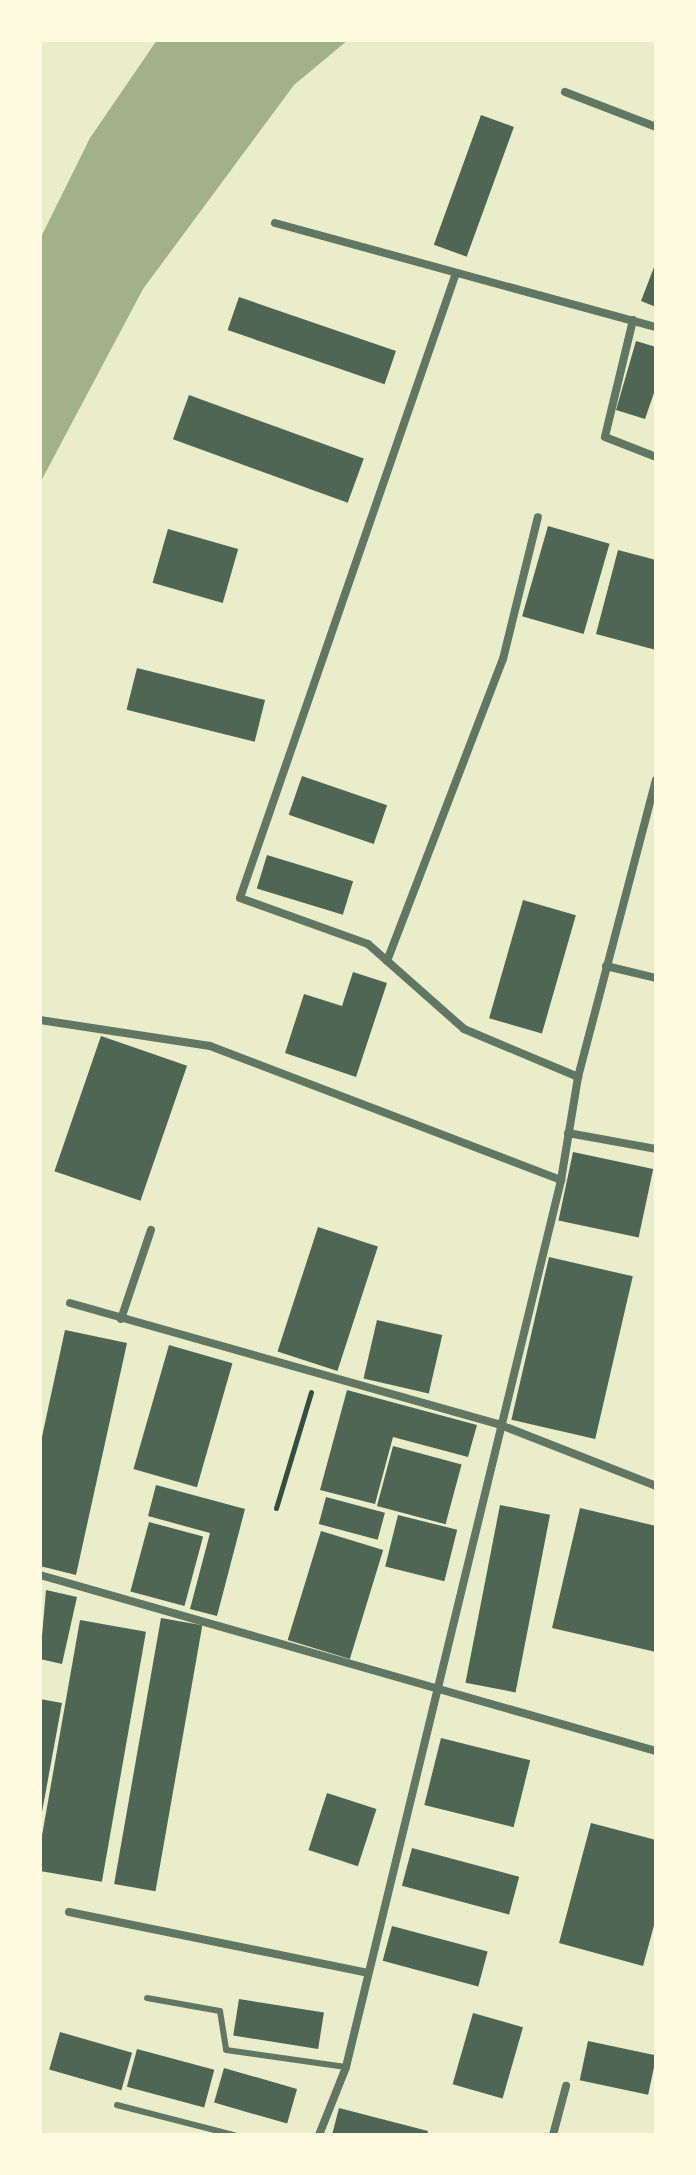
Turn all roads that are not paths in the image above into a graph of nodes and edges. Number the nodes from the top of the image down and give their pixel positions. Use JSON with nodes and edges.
{"nodes":[{"id":1,"x":565,"y":92,"type":"dead end"},
{"id":2,"x":656,"y":127,"type":"edge"},
{"id":3,"x":275,"y":223,"type":"dead end"},
{"id":4,"x":456,"y":273,"type":"junction"},
{"id":5,"x":633,"y":320,"type":"junction"},
{"id":6,"x":656,"y":327,"type":"edge"},
{"id":7,"x":656,"y":457,"type":"edge"},
{"id":8,"x":538,"y":517,"type":"dead end"},
{"id":9,"x":656,"y":780,"type":"edge"},
{"id":10,"x":387,"y":961,"type":"junction"},
{"id":11,"x":606,"y":966,"type":"junction"},
{"id":12,"x":656,"y":978,"type":"edge"},
{"id":13,"x":40,"y":1020,"type":"edge"},
{"id":14,"x":578,"y":1077,"type":"junction"},
{"id":15,"x":568,"y":1133,"type":"junction"},
{"id":16,"x":656,"y":1149,"type":"edge"},
{"id":17,"x":561,"y":1180,"type":"junction"},
{"id":18,"x":151,"y":1230,"type":"dead end"},
{"id":19,"x":70,"y":1303,"type":"dead end"},
{"id":20,"x":121,"y":1319,"type":"junction"},
{"id":21,"x":498,"y":1424,"type":"junction"},
{"id":22,"x":656,"y":1486,"type":"edge"},
{"id":23,"x":40,"y":1575,"type":"edge"},
{"id":24,"x":436,"y":1688,"type":"junction"},
{"id":25,"x":656,"y":1751,"type":"edge"},
{"id":26,"x":69,"y":1912,"type":"dead end"},
{"id":27,"x":368,"y":1973,"type":"junction"},
{"id":28,"x":147,"y":1998,"type":"dead end"},
{"id":29,"x":346,"y":2067,"type":"junction"},
{"id":30,"x":566,"y":2086,"type":"dead end"},
{"id":31,"x":117,"y":2105,"type":"dead end"},
{"id":32,"x":234,"y":2135,"type":"edge"},
{"id":33,"x":319,"y":2135,"type":"edge"},
{"id":34,"x":553,"y":2135,"type":"edge"}],
"edges":[{"from":1,"to":2,"type":"street"},
{"from":3,"to":4,"type":"street"},
{"from":4,"to":5,"type":"street"},
{"from":4,"to":10,"type":"street"},
{"from":5,"to":6,"type":"street"},
{"from":5,"to":7,"type":"street"},
{"from":8,"to":10,"type":"street"},
{"from":9,"to":11,"type":"street"},
{"from":10,"to":14,"type":"street"},
{"from":11,"to":12,"type":"street"},
{"from":11,"to":14,"type":"street"},
{"from":13,"to":17,"type":"street"},
{"from":14,"to":15,"type":"street"},
{"from":15,"to":16,"type":"street"},
{"from":15,"to":17,"type":"street"},
{"from":17,"to":21,"type":"street"},
{"from":18,"to":20,"type":"street"},
{"from":19,"to":20,"type":"street"},
{"from":20,"to":21,"type":"street"},
{"from":21,"to":22,"type":"street"},
{"from":21,"to":24,"type":"street"},
{"from":23,"to":24,"type":"street"},
{"from":24,"to":25,"type":"street"},
{"from":24,"to":27,"type":"street"},
{"from":26,"to":27,"type":"street"},
{"from":27,"to":29,"type":"street"},
{"from":28,"to":29,"type":"lane"},
{"from":29,"to":33,"type":"street"},
{"from":30,"to":34,"type":"street"},
{"from":31,"to":32,"type":"lane"}]}
